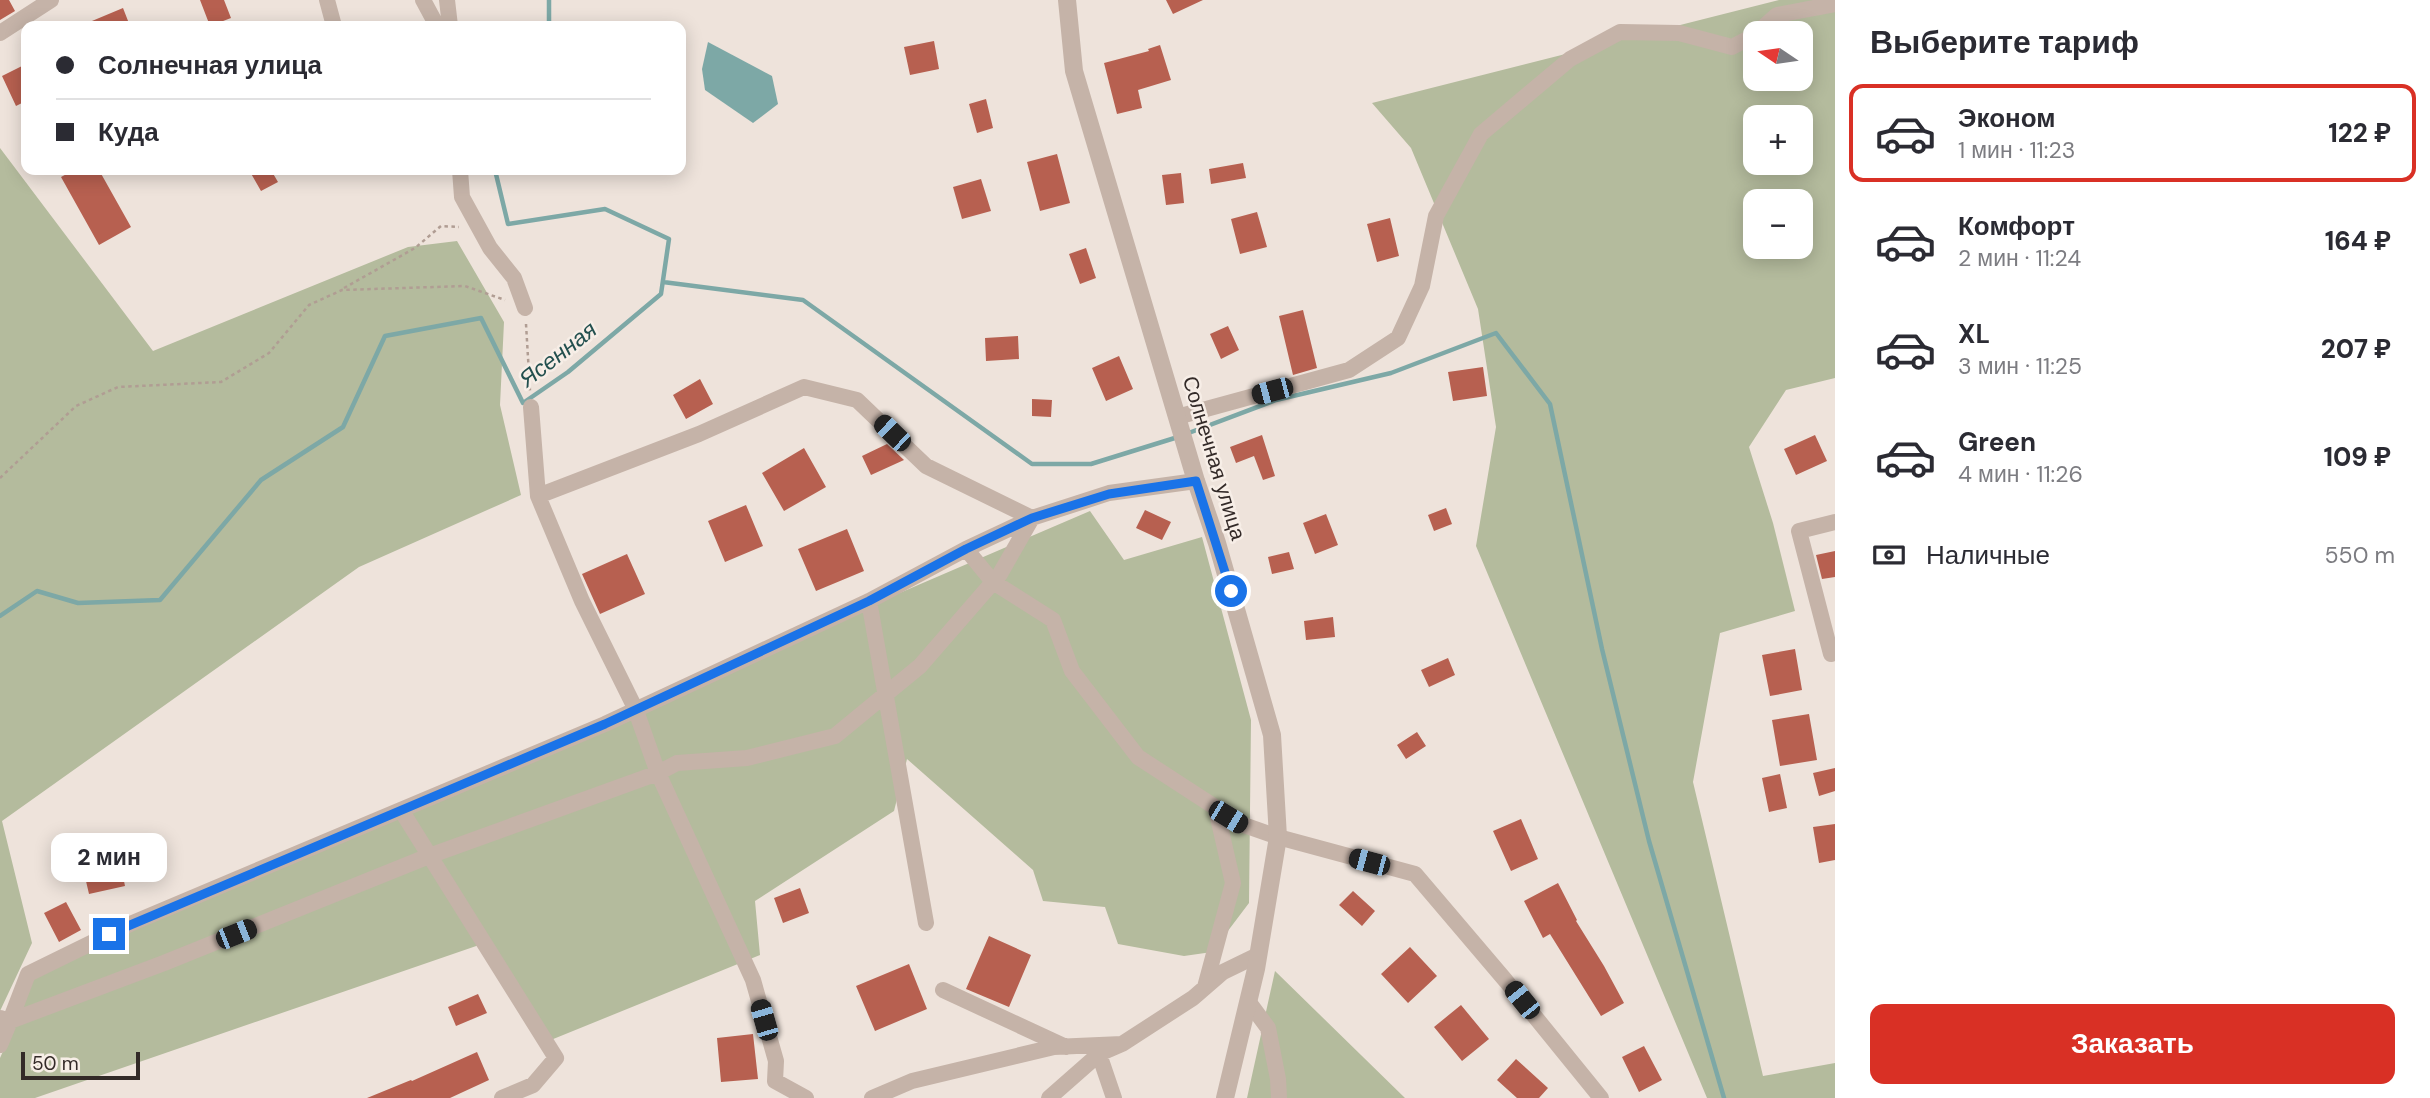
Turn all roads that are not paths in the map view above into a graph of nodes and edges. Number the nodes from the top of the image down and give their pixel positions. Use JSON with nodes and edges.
{"nodes":[{"id":1,"x":51,"y":0,"type":"edge"},
{"id":2,"x":327,"y":0,"type":"edge"},
{"id":3,"x":423,"y":0,"type":"edge"},
{"id":4,"x":447,"y":0,"type":"edge"},
{"id":5,"x":1067,"y":0,"type":"edge"},
{"id":6,"x":1835,"y":4,"type":"edge"},
{"id":7,"x":333,"y":21,"type":"edge"},
{"id":8,"x":434,"y":21,"type":"edge"},
{"id":9,"x":449,"y":21,"type":"edge"},
{"id":10,"x":1770,"y":21,"type":"edge"},
{"id":11,"x":0,"y":33,"type":"edge"},
{"id":12,"x":1743,"y":41,"type":"edge"},
{"id":13,"x":460,"y":175,"type":"edge"},
{"id":14,"x":526,"y":308,"type":"road end"},
{"id":15,"x":531,"y":407,"type":"dead end"},
{"id":16,"x":1177,"y":417,"type":"junction"},
{"id":17,"x":1196,"y":481,"type":"junction"},
{"id":18,"x":538,"y":496,"type":"junction"},
{"id":19,"x":1032,"y":518,"type":"junction"},
{"id":20,"x":1835,"y":522,"type":"edge"},
{"id":21,"x":966,"y":549,"type":"junction"},
{"id":22,"x":993,"y":582,"type":"junction"},
{"id":23,"x":869,"y":601,"type":"junction"},
{"id":24,"x":1834,"y":659,"type":"edge"},
{"id":25,"x":886,"y":694,"type":"junction"},
{"id":26,"x":635,"y":708,"type":"junction"},
{"id":27,"x":658,"y":773,"type":"junction"},
{"id":28,"x":1216,"y":809,"type":"junction"},
{"id":29,"x":401,"y":810,"type":"junction"},
{"id":30,"x":1278,"y":837,"type":"junction"},
{"id":31,"x":429,"y":856,"type":"junction"},
{"id":32,"x":926,"y":923,"type":"dead end"},
{"id":33,"x":1258,"y":955,"type":"junction"},
{"id":34,"x":1205,"y":987,"type":"junction"},
{"id":35,"x":943,"y":990,"type":"dead end"},
{"id":36,"x":1248,"y":1001,"type":"junction"},
{"id":37,"x":5,"y":1019,"type":"edge"},
{"id":38,"x":1122,"y":1044,"type":"junction"},
{"id":39,"x":0,"y":1045,"type":"edge"},
{"id":40,"x":1066,"y":1046,"type":"junction"},
{"id":41,"x":1099,"y":1054,"type":"junction"},
{"id":42,"x":502,"y":1098,"type":"edge"},
{"id":43,"x":806,"y":1098,"type":"edge"},
{"id":44,"x":872,"y":1098,"type":"edge"},
{"id":45,"x":1049,"y":1098,"type":"edge"},
{"id":46,"x":1114,"y":1098,"type":"edge"},
{"id":47,"x":1225,"y":1098,"type":"edge"},
{"id":48,"x":1279,"y":1098,"type":"edge"},
{"id":49,"x":1601,"y":1098,"type":"edge"}],
"edges":[{"from":1,"to":11,"type":"street"},
{"from":2,"to":7,"type":"street"},
{"from":3,"to":8,"type":"street"},
{"from":4,"to":9,"type":"street"},
{"from":5,"to":16,"type":"street","name":"Солнечная улица"},
{"from":6,"to":10,"type":"street"},
{"from":12,"to":16,"type":"street"},
{"from":13,"to":14,"type":"street"},
{"from":15,"to":18,"type":"street"},
{"from":16,"to":17,"type":"street","name":"Солнечная улица"},
{"from":17,"to":19,"type":"street"},
{"from":17,"to":30,"type":"street","name":"Солнечная улица"},
{"from":18,"to":19,"type":"street"},
{"from":18,"to":26,"type":"street"},
{"from":19,"to":21,"type":"street"},
{"from":19,"to":22,"type":"street"},
{"from":20,"to":24,"type":"street"},
{"from":21,"to":22,"type":"street"},
{"from":21,"to":23,"type":"street"},
{"from":22,"to":25,"type":"street"},
{"from":22,"to":28,"type":"street"},
{"from":23,"to":25,"type":"street"},
{"from":23,"to":26,"type":"street"},
{"from":25,"to":27,"type":"street"},
{"from":25,"to":32,"type":"street"},
{"from":26,"to":27,"type":"street"},
{"from":26,"to":29,"type":"street"},
{"from":27,"to":31,"type":"street"},
{"from":27,"to":43,"type":"street"},
{"from":28,"to":30,"type":"street"},
{"from":28,"to":34,"type":"street"},
{"from":29,"to":31,"type":"street"},
{"from":29,"to":37,"type":"street"},
{"from":30,"to":33,"type":"street","name":"Солнечная улица"},
{"from":30,"to":49,"type":"street"},
{"from":31,"to":37,"type":"street"},
{"from":31,"to":42,"type":"street"},
{"from":33,"to":34,"type":"street"},
{"from":33,"to":36,"type":"street","name":"Солнечная улица"},
{"from":34,"to":38,"type":"street"},
{"from":35,"to":40,"type":"street"},
{"from":36,"to":47,"type":"street","name":"Солнечная улица"},
{"from":36,"to":48,"type":"street"},
{"from":37,"to":39,"type":"street"},
{"from":38,"to":40,"type":"street"},
{"from":38,"to":41,"type":"street"},
{"from":40,"to":44,"type":"street"},
{"from":41,"to":45,"type":"street"},
{"from":41,"to":46,"type":"street"}]}
